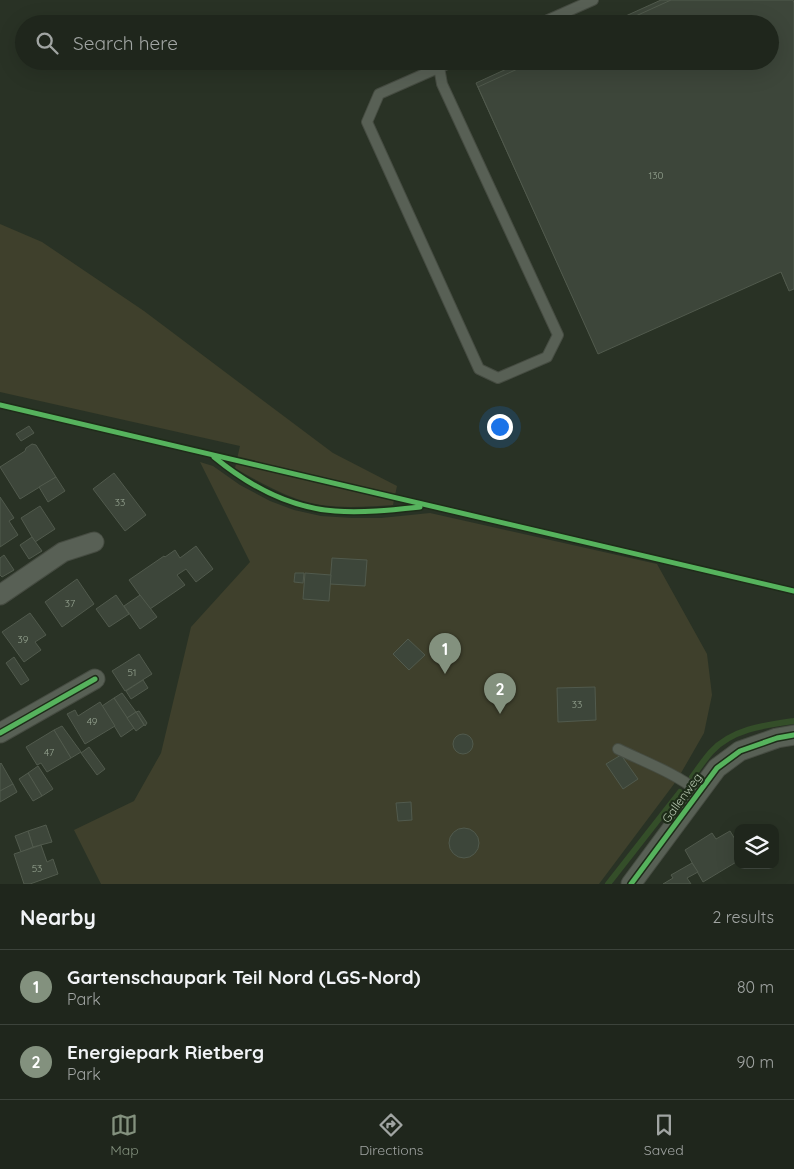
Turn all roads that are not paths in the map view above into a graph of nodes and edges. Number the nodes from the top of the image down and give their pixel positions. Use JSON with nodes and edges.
{"nodes":[{"id":1,"x":593,"y":0,"type":"edge"},
{"id":2,"x":559,"y":15,"type":"edge"},
{"id":3,"x":434,"y":70,"type":"edge"},
{"id":4,"x":439,"y":70,"type":"edge"},
{"id":5,"x":94,"y":542,"type":"dead end"},
{"id":6,"x":0,"y":596,"type":"edge"},
{"id":7,"x":95,"y":679,"type":"dead end"},
{"id":8,"x":0,"y":733,"type":"edge"},
{"id":9,"x":794,"y":735,"type":"edge"},
{"id":10,"x":618,"y":748,"type":"dead end"},
{"id":11,"x":699,"y":792,"type":"junction"},
{"id":12,"x":631,"y":884,"type":"edge"}],
"edges":[{"from":1,"to":2,"type":"lane"},
{"from":3,"to":4,"type":"lane"},
{"from":5,"to":6,"type":"street"},
{"from":7,"to":8,"type":"street"},
{"from":9,"to":11,"type":"street","name":"Gallenweg"},
{"from":10,"to":11,"type":"lane"},
{"from":11,"to":12,"type":"street","name":"Gallenweg"}]}
